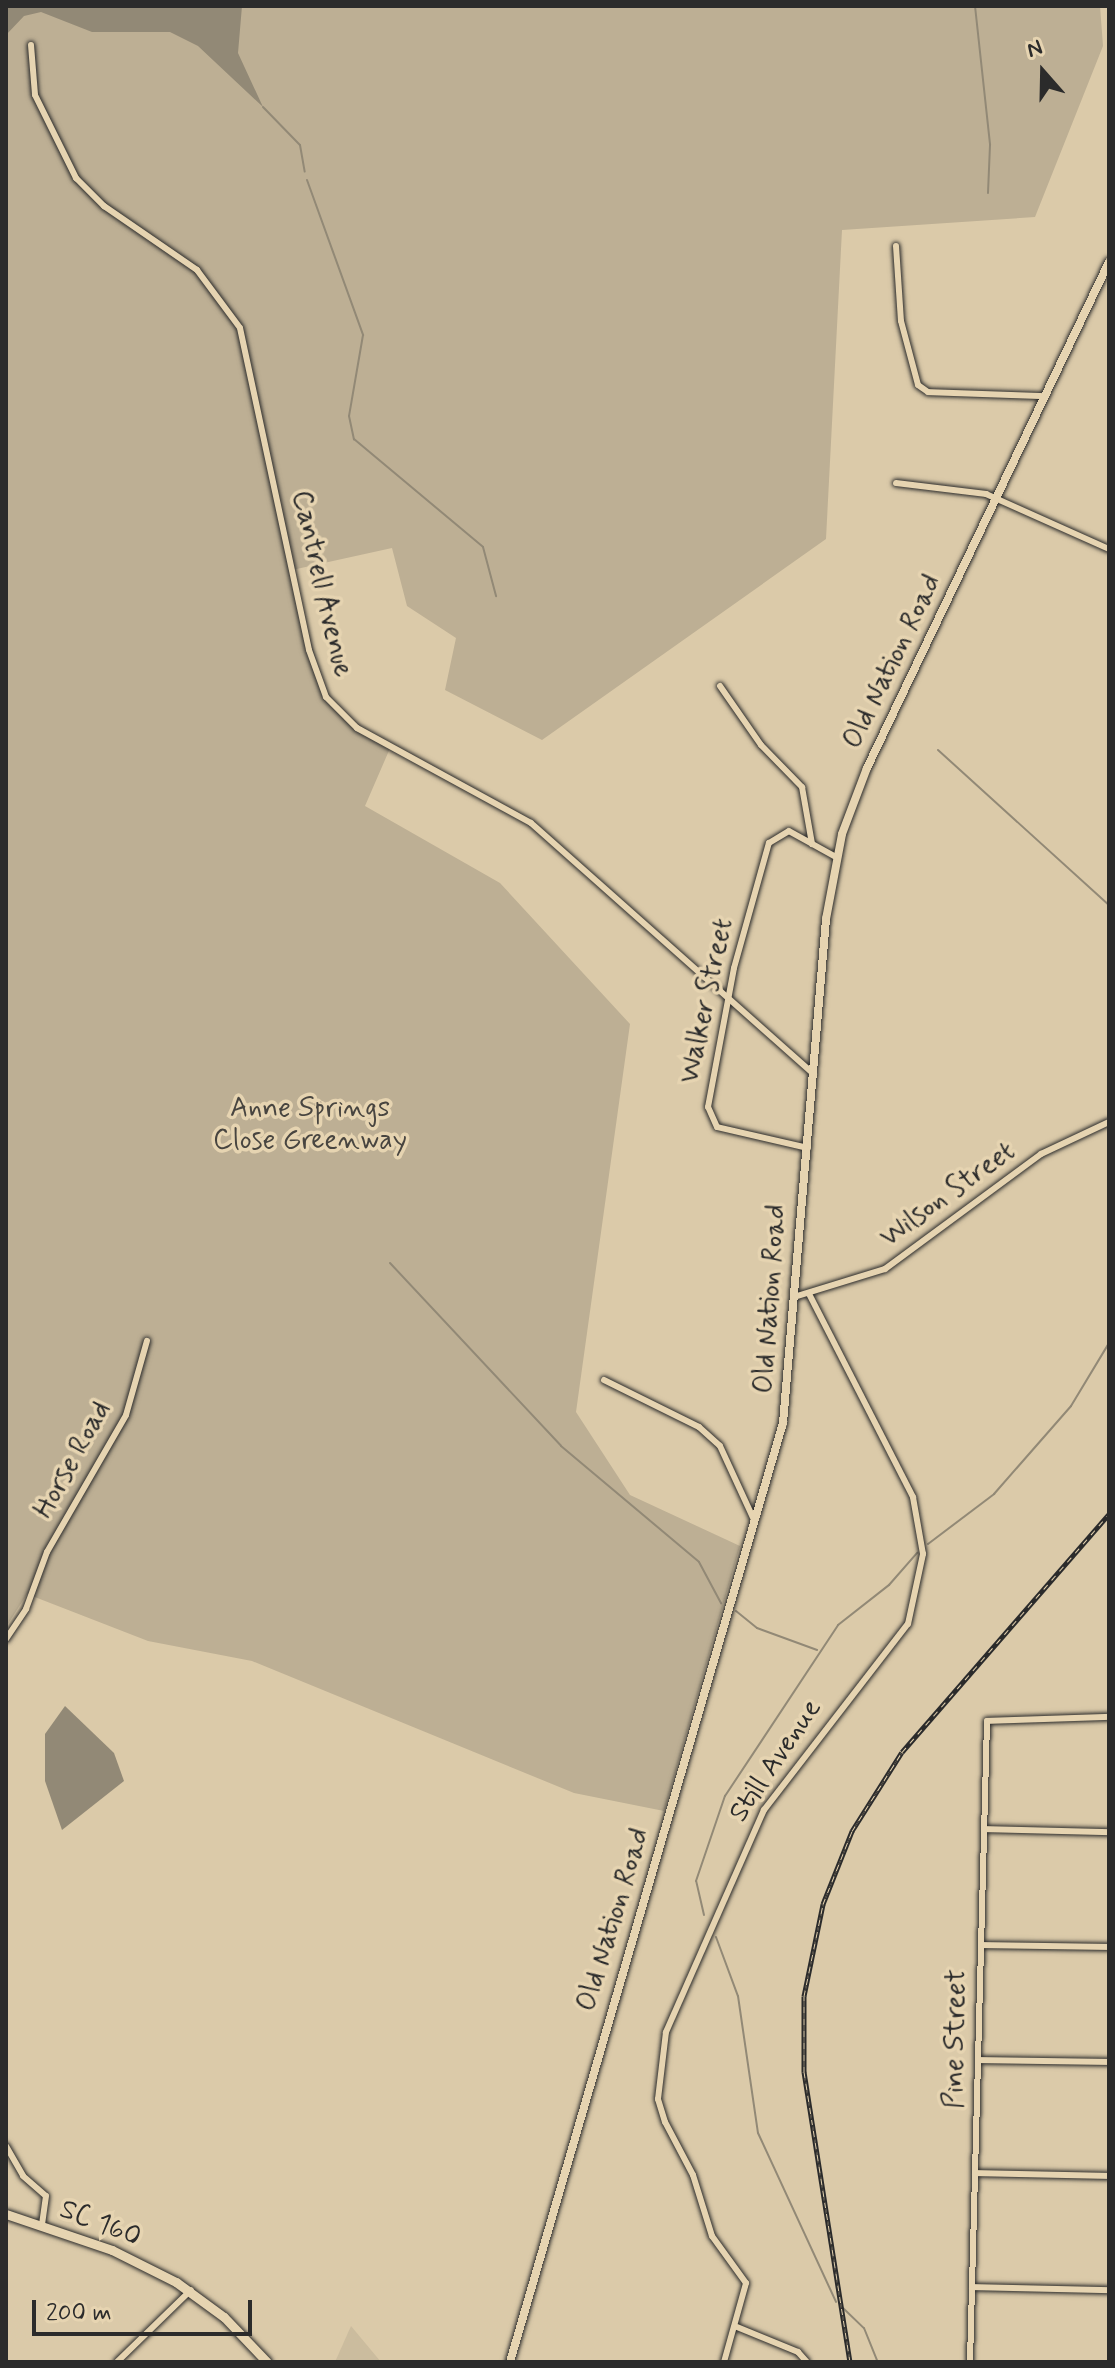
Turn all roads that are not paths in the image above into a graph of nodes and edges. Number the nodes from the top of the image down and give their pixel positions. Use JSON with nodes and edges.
{"nodes":[{"id":1,"x":31,"y":45,"type":"dead end"},
{"id":2,"x":896,"y":246,"type":"dead end"},
{"id":3,"x":1109,"y":262,"type":"edge"},
{"id":4,"x":1044,"y":396,"type":"junction"},
{"id":5,"x":896,"y":483,"type":"dead end"},
{"id":6,"x":996,"y":499,"type":"junction"},
{"id":7,"x":1109,"y":549,"type":"edge"},
{"id":8,"x":720,"y":686,"type":"dead end"},
{"id":9,"x":812,"y":844,"type":"junction"},
{"id":10,"x":836,"y":857,"type":"junction"},
{"id":11,"x":728,"y":1001,"type":"junction"},
{"id":12,"x":814,"y":1074,"type":"junction"},
{"id":13,"x":1109,"y":1122,"type":"edge"},
{"id":14,"x":808,"y":1148,"type":"junction"},
{"id":15,"x":809,"y":1294,"type":"junction"},
{"id":16,"x":794,"y":1297,"type":"junction"},
{"id":17,"x":147,"y":1341,"type":"dead end"},
{"id":18,"x":604,"y":1380,"type":"dead end"},
{"id":19,"x":755,"y":1523,"type":"junction"},
{"id":20,"x":6,"y":1639,"type":"edge"},
{"id":21,"x":1109,"y":1717,"type":"edge"},
{"id":22,"x":984,"y":1829,"type":"junction"},
{"id":23,"x":1109,"y":1832,"type":"edge"},
{"id":24,"x":981,"y":1945,"type":"junction"},
{"id":25,"x":1109,"y":1947,"type":"edge"},
{"id":26,"x":978,"y":2060,"type":"junction"},
{"id":27,"x":1109,"y":2062,"type":"edge"},
{"id":28,"x":6,"y":2146,"type":"edge"},
{"id":29,"x":975,"y":2173,"type":"junction"},
{"id":30,"x":1109,"y":2176,"type":"edge"},
{"id":31,"x":6,"y":2214,"type":"edge"},
{"id":32,"x":42,"y":2225,"type":"junction"},
{"id":33,"x":972,"y":2287,"type":"junction"},
{"id":34,"x":191,"y":2290,"type":"junction"},
{"id":35,"x":1109,"y":2290,"type":"edge"},
{"id":36,"x":737,"y":2327,"type":"junction"},
{"id":37,"x":117,"y":2362,"type":"edge"},
{"id":38,"x":267,"y":2362,"type":"edge"},
{"id":39,"x":510,"y":2362,"type":"edge"},
{"id":40,"x":724,"y":2362,"type":"edge"},
{"id":41,"x":807,"y":2362,"type":"edge"},
{"id":42,"x":970,"y":2362,"type":"edge"}],
"edges":[{"from":1,"to":11,"type":"street","name":"Cantrell Avenue"},
{"from":2,"to":4,"type":"street"},
{"from":3,"to":4,"type":"main road","name":"Old Nation Road"},
{"from":4,"to":6,"type":"main road","name":"Old Nation Road"},
{"from":5,"to":6,"type":"street"},
{"from":6,"to":7,"type":"street"},
{"from":6,"to":10,"type":"main road","name":"Old Nation Road"},
{"from":8,"to":9,"type":"street"},
{"from":9,"to":10,"type":"street","name":"Walker Street"},
{"from":9,"to":11,"type":"street","name":"Walker Street"},
{"from":10,"to":12,"type":"main road","name":"Old Nation Road"},
{"from":11,"to":12,"type":"street","name":"Cantrell Avenue"},
{"from":11,"to":14,"type":"street","name":"Walker Street"},
{"from":12,"to":14,"type":"main road","name":"Old Nation Road"},
{"from":13,"to":15,"type":"street","name":"Wilson Street"},
{"from":14,"to":16,"type":"main road","name":"Old Nation Road"},
{"from":15,"to":16,"type":"street"},
{"from":15,"to":36,"type":"street","name":"Still Avenue"},
{"from":16,"to":19,"type":"main road","name":"Old Nation Road"},
{"from":17,"to":20,"type":"street","name":"Horse Road"},
{"from":18,"to":19,"type":"street"},
{"from":19,"to":39,"type":"main road","name":"Old Nation Road"},
{"from":21,"to":22,"type":"street","name":"Pine Street"},
{"from":22,"to":23,"type":"street"},
{"from":22,"to":24,"type":"street","name":"Pine Street"},
{"from":24,"to":25,"type":"street"},
{"from":24,"to":26,"type":"street","name":"Pine Street"},
{"from":26,"to":27,"type":"street"},
{"from":26,"to":29,"type":"street","name":"Pine Street"},
{"from":28,"to":32,"type":"street"},
{"from":29,"to":30,"type":"street"},
{"from":29,"to":33,"type":"street","name":"Pine Street"},
{"from":31,"to":32,"type":"main road","name":"SC 160","number":"SC 160"},
{"from":32,"to":34,"type":"main road","name":"SC 160","number":"SC 160"},
{"from":33,"to":35,"type":"street"},
{"from":33,"to":42,"type":"street","name":"Pine Street"},
{"from":34,"to":37,"type":"street"},
{"from":34,"to":38,"type":"main road","name":"SC 160"},
{"from":36,"to":40,"type":"street","name":"Still Avenue"},
{"from":36,"to":41,"type":"street"}]}
